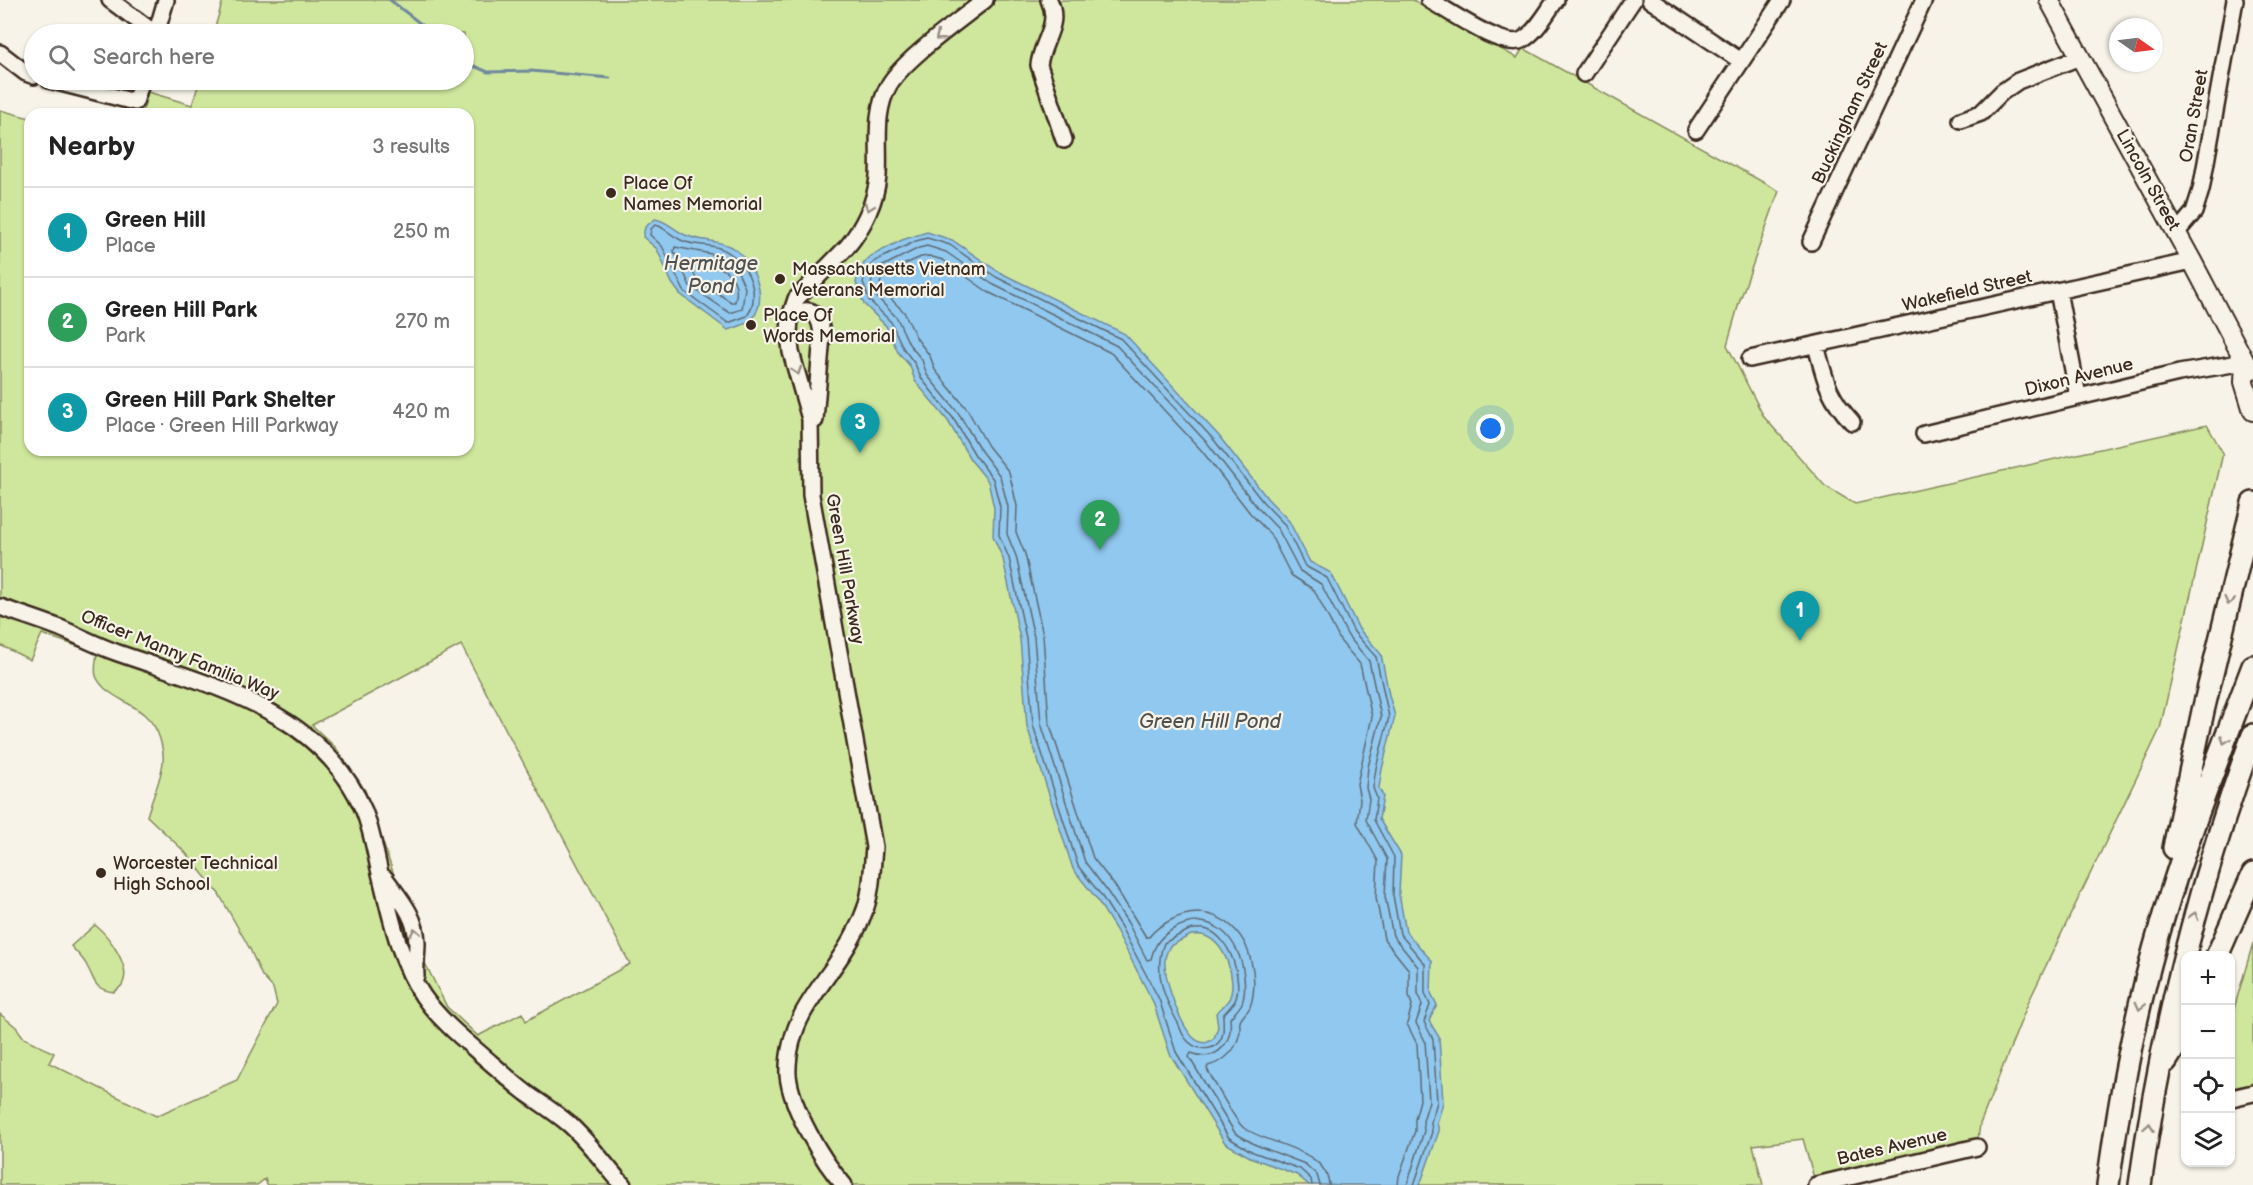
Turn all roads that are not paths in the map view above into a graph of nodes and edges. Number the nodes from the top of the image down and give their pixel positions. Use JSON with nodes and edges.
{"nodes":[{"id":1,"x":110,"y":0,"type":"edge"},
{"id":2,"x":166,"y":0,"type":"edge"},
{"id":3,"x":984,"y":0,"type":"edge"},
{"id":4,"x":1049,"y":0,"type":"edge"},
{"id":5,"x":1429,"y":0,"type":"edge"},
{"id":6,"x":1556,"y":0,"type":"edge"},
{"id":7,"x":1633,"y":0,"type":"edge"},
{"id":8,"x":1650,"y":0,"type":"edge"},
{"id":9,"x":1782,"y":0,"type":"edge"},
{"id":10,"x":1924,"y":0,"type":"edge"},
{"id":11,"x":2049,"y":0,"type":"edge"},
{"id":12,"x":2235,"y":0,"type":"edge"},
{"id":13,"x":142,"y":24,"type":"edge"},
{"id":14,"x":159,"y":24,"type":"edge"},
{"id":15,"x":0,"y":53,"type":"edge"},
{"id":16,"x":2080,"y":57,"type":"junction"},
{"id":17,"x":1741,"y":61,"type":"junction"},
{"id":18,"x":24,"y":71,"type":"edge"},
{"id":19,"x":1584,"y":74,"type":"dead end"},
{"id":20,"x":89,"y":90,"type":"edge"},
{"id":21,"x":139,"y":90,"type":"edge"},
{"id":22,"x":1961,"y":120,"type":"dead end"},
{"id":23,"x":1696,"y":130,"type":"dead end"},
{"id":24,"x":1064,"y":140,"type":"dead end"},
{"id":25,"x":2176,"y":232,"type":"junction"},
{"id":26,"x":1811,"y":242,"type":"dead end"},
{"id":27,"x":2192,"y":261,"type":"junction"},
{"id":28,"x":2058,"y":291,"type":"junction"},
{"id":29,"x":790,"y":317,"type":"junction"},
{"id":30,"x":1816,"y":345,"type":"junction"},
{"id":31,"x":1750,"y":359,"type":"dead end"},
{"id":32,"x":2249,"y":365,"type":"edge"},
{"id":33,"x":2078,"y":396,"type":"junction"},
{"id":34,"x":2253,"y":411,"type":"edge"},
{"id":35,"x":1852,"y":422,"type":"dead end"},
{"id":36,"x":1924,"y":434,"type":"dead end"},
{"id":37,"x":812,"y":446,"type":"junction"},
{"id":38,"x":2253,"y":503,"type":"edge"},
{"id":39,"x":0,"y":607,"type":"edge"},
{"id":40,"x":2253,"y":666,"type":"edge"},
{"id":41,"x":2253,"y":735,"type":"edge"},
{"id":42,"x":2253,"y":874,"type":"edge"},
{"id":43,"x":2219,"y":951,"type":"edge"},
{"id":44,"x":2146,"y":979,"type":"junction"},
{"id":45,"x":2181,"y":1037,"type":"edge"},
{"id":46,"x":2158,"y":1074,"type":"junction"},
{"id":47,"x":2253,"y":1094,"type":"edge"},
{"id":48,"x":2235,"y":1097,"type":"edge"},
{"id":49,"x":1977,"y":1147,"type":"dead end"},
{"id":50,"x":623,"y":1185,"type":"edge"},
{"id":51,"x":844,"y":1185,"type":"edge"},
{"id":52,"x":1816,"y":1185,"type":"edge"},
{"id":53,"x":2108,"y":1185,"type":"edge"},
{"id":54,"x":2140,"y":1185,"type":"edge"}],
"edges":[{"from":1,"to":13,"type":"street"},
{"from":2,"to":14,"type":"street"},
{"from":3,"to":29,"type":"street","name":"Green Hill Parkway","one_way":true},
{"from":4,"to":24,"type":"street"},
{"from":5,"to":6,"type":"street"},
{"from":7,"to":19,"type":"street"},
{"from":8,"to":17,"type":"street"},
{"from":9,"to":17,"type":"street"},
{"from":10,"to":26,"type":"street","name":"Buckingham Street"},
{"from":11,"to":16,"type":"main road","name":"Lincoln Street"},
{"from":12,"to":25,"type":"street","name":"Oran Street"},
{"from":15,"to":18,"type":"street"},
{"from":16,"to":22,"type":"street"},
{"from":16,"to":25,"type":"main road","name":"Lincoln Street"},
{"from":17,"to":23,"type":"street"},
{"from":20,"to":21,"type":"street"},
{"from":25,"to":27,"type":"main road","name":"Lincoln Street"},
{"from":27,"to":28,"type":"street","name":"Wakefield Street"},
{"from":27,"to":32,"type":"main road","name":"Lincoln Street"},
{"from":28,"to":30,"type":"street","name":"Wakefield Street"},
{"from":28,"to":33,"type":"street"},
{"from":29,"to":37,"type":"street","name":"Green Hill Parkway","one_way":true},
{"from":29,"to":37,"type":"street"},
{"from":30,"to":31,"type":"street","name":"Wakefield Street"},
{"from":30,"to":35,"type":"street"},
{"from":32,"to":33,"type":"street","name":"Dixon Avenue"},
{"from":32,"to":34,"type":"main road","name":"Lincoln Street"},
{"from":33,"to":36,"type":"street","name":"Dixon Avenue"},
{"from":37,"to":51,"type":"street","name":"Green Hill Parkway"},
{"from":38,"to":44,"type":"highway","one_way":true},
{"from":39,"to":50,"type":"street","name":"Officer Manny Familia Way"},
{"from":40,"to":44,"type":"highway","one_way":true},
{"from":46,"to":41,"type":"highway","one_way":true},
{"from":42,"to":43,"type":"highway"},
{"from":44,"to":53,"type":"highway","one_way":true},
{"from":45,"to":46,"type":"highway"},
{"from":54,"to":46,"type":"highway","one_way":true},
{"from":47,"to":48,"type":"street"},
{"from":49,"to":52,"type":"street","name":"Bates Avenue"}]}
